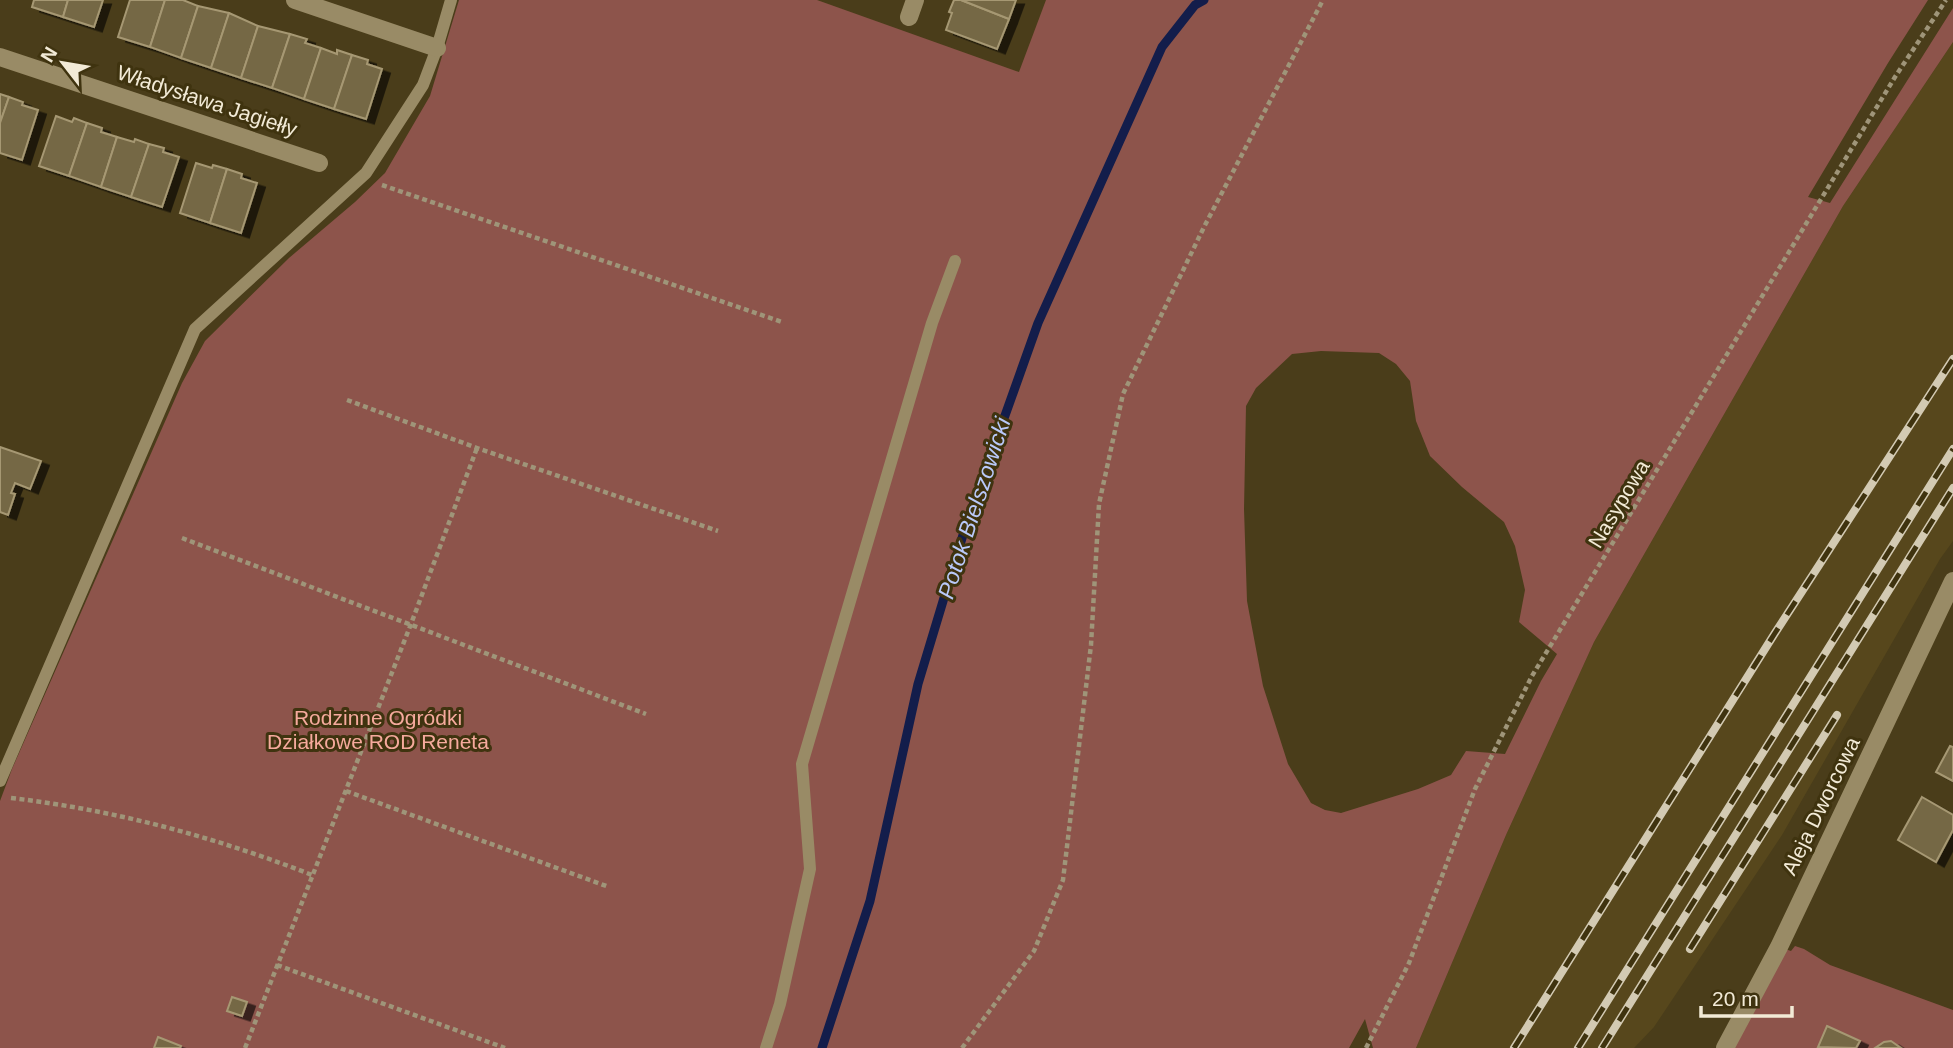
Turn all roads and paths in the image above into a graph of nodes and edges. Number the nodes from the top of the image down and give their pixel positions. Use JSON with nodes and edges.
{"nodes":[{"id":1,"x":295,"y":0,"type":"edge"},
{"id":2,"x":451,"y":0,"type":"edge"},
{"id":3,"x":1324,"y":0,"type":"edge"},
{"id":4,"x":1946,"y":0,"type":"edge"},
{"id":5,"x":437,"y":48,"type":"junction"},
{"id":6,"x":0,"y":57,"type":"edge"},
{"id":7,"x":319,"y":163,"type":"dead end"},
{"id":8,"x":366,"y":173,"type":"junction"},
{"id":9,"x":955,"y":261,"type":"dead end"},
{"id":10,"x":782,"y":322,"type":"dead end"},
{"id":11,"x":347,"y":400,"type":"dead end"},
{"id":12,"x":477,"y":448,"type":"junction"},
{"id":13,"x":718,"y":531,"type":"dead end"},
{"id":14,"x":182,"y":538,"type":"dead end"},
{"id":15,"x":1953,"y":581,"type":"edge"},
{"id":16,"x":411,"y":624,"type":"junction"},
{"id":17,"x":646,"y":714,"type":"dead end"},
{"id":18,"x":0,"y":781,"type":"edge"},
{"id":19,"x":346,"y":791,"type":"junction"},
{"id":20,"x":0,"y":797,"type":"edge"},
{"id":21,"x":312,"y":875,"type":"junction"},
{"id":22,"x":609,"y":887,"type":"dead end"},
{"id":23,"x":277,"y":965,"type":"junction"},
{"id":24,"x":245,"y":1048,"type":"edge"},
{"id":25,"x":505,"y":1048,"type":"edge"},
{"id":26,"x":766,"y":1048,"type":"edge"},
{"id":27,"x":962,"y":1048,"type":"edge"},
{"id":28,"x":1366,"y":1048,"type":"edge"},
{"id":29,"x":1725,"y":1048,"type":"edge"}],
"edges":[{"from":1,"to":5,"type":"street"},
{"from":2,"to":5,"type":"lane"},
{"from":3,"to":27,"type":"path"},
{"from":4,"to":28,"type":"path","name":"Nasypowa"},
{"from":5,"to":8,"type":"lane"},
{"from":6,"to":7,"type":"street","name":"Władysława Jagiełły"},
{"from":8,"to":10,"type":"path"},
{"from":8,"to":18,"type":"lane"},
{"from":9,"to":26,"type":"lane"},
{"from":11,"to":12,"type":"path"},
{"from":12,"to":13,"type":"path"},
{"from":12,"to":16,"type":"path"},
{"from":14,"to":16,"type":"path"},
{"from":15,"to":29,"type":"street","name":"Aleja Dworcowa"},
{"from":16,"to":17,"type":"path"},
{"from":16,"to":19,"type":"path"},
{"from":19,"to":21,"type":"path"},
{"from":19,"to":22,"type":"path"},
{"from":20,"to":21,"type":"path"},
{"from":21,"to":23,"type":"path"},
{"from":23,"to":24,"type":"path"},
{"from":23,"to":25,"type":"path"}]}
